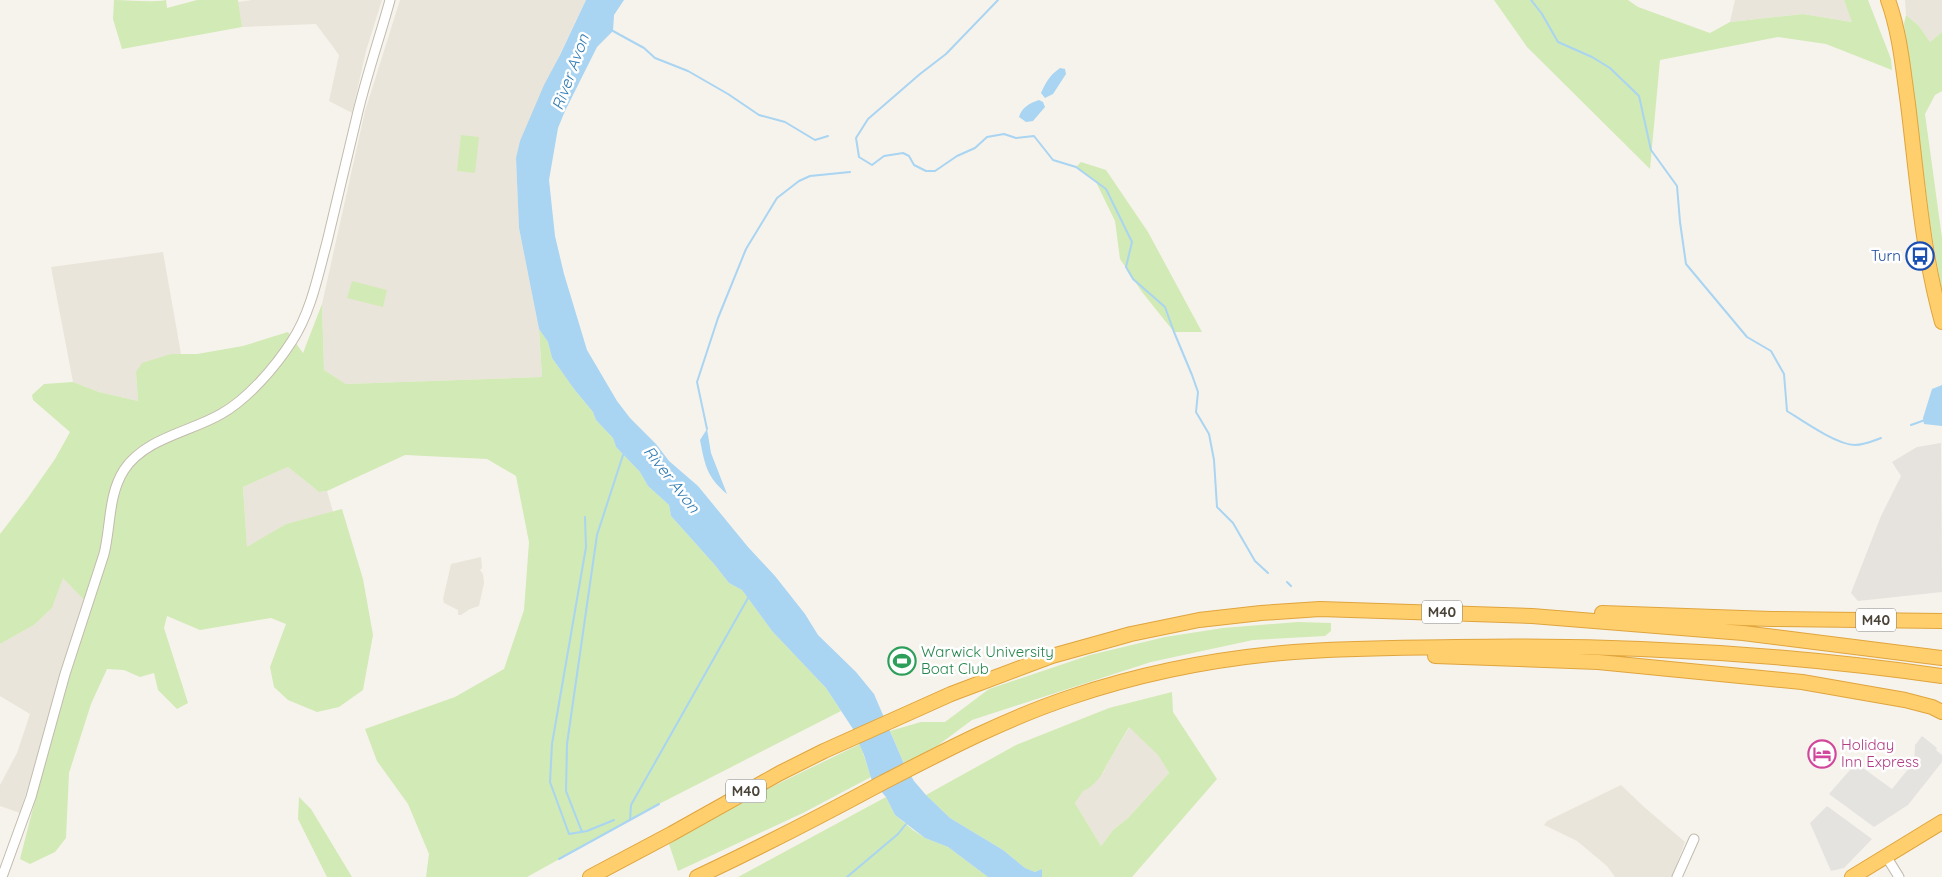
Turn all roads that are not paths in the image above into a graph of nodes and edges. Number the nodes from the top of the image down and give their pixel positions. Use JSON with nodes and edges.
{"nodes":[{"id":1,"x":390,"y":0,"type":"edge"},
{"id":2,"x":1888,"y":0,"type":"edge"},
{"id":3,"x":1942,"y":322,"type":"edge"},
{"id":4,"x":1532,"y":616,"type":"junction"},
{"id":5,"x":1942,"y":621,"type":"edge"},
{"id":6,"x":1384,"y":648,"type":"junction"},
{"id":7,"x":1942,"y":658,"type":"edge"},
{"id":8,"x":1942,"y":676,"type":"edge"},
{"id":9,"x":1942,"y":712,"type":"edge"},
{"id":10,"x":1942,"y":822,"type":"edge"},
{"id":11,"x":1694,"y":840,"type":"dead end"},
{"id":12,"x":1886,"y":856,"type":"junction"},
{"id":13,"x":2,"y":877,"type":"edge"},
{"id":14,"x":590,"y":877,"type":"edge"},
{"id":15,"x":697,"y":877,"type":"edge"},
{"id":16,"x":1677,"y":877,"type":"edge"},
{"id":17,"x":1852,"y":877,"type":"edge"},
{"id":18,"x":1899,"y":877,"type":"edge"}],
"edges":[{"from":1,"to":13,"type":"street"},
{"from":2,"to":3,"type":"highway"},
{"from":4,"to":5,"type":"highway","number":"M40"},
{"from":4,"to":7,"type":"highway","number":"M40"},
{"from":4,"to":14,"type":"highway","number":"M40"},
{"from":6,"to":8,"type":"highway"},
{"from":6,"to":9,"type":"highway"},
{"from":6,"to":15,"type":"highway"},
{"from":10,"to":12,"type":"highway"},
{"from":11,"to":16,"type":"street"},
{"from":12,"to":17,"type":"highway"},
{"from":12,"to":18,"type":"street"}]}
